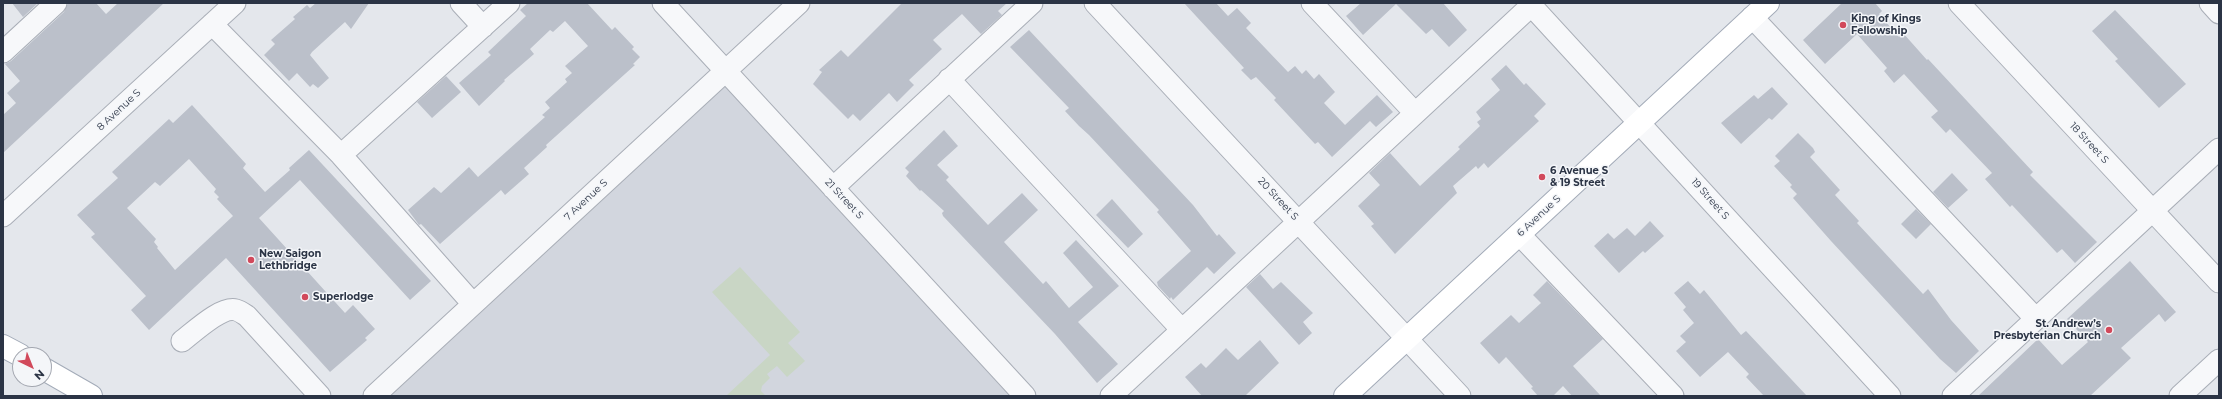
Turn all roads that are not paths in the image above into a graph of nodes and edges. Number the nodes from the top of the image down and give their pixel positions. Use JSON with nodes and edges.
{"nodes":[{"id":1,"x":56,"y":3,"type":"edge"},
{"id":2,"x":235,"y":3,"type":"edge"},
{"id":3,"x":461,"y":3,"type":"edge"},
{"id":4,"x":509,"y":3,"type":"edge"},
{"id":5,"x":663,"y":3,"type":"edge"},
{"id":6,"x":799,"y":3,"type":"edge"},
{"id":7,"x":1032,"y":3,"type":"edge"},
{"id":8,"x":1095,"y":3,"type":"edge"},
{"id":9,"x":1312,"y":3,"type":"edge"},
{"id":10,"x":1959,"y":3,"type":"edge"},
{"id":11,"x":2210,"y":3,"type":"edge"},
{"id":12,"x":1531,"y":4,"type":"edge"},
{"id":13,"x":1760,"y":10,"type":"edge"},
{"id":14,"x":2219,"y":13,"type":"edge"},
{"id":15,"x":212,"y":24,"type":"junction"},
{"id":16,"x":483,"y":27,"type":"junction"},
{"id":17,"x":3,"y":52,"type":"edge"},
{"id":18,"x":726,"y":71,"type":"junction"},
{"id":19,"x":949,"y":79,"type":"junction"},
{"id":20,"x":1415,"y":113,"type":"junction"},
{"id":21,"x":1640,"y":122,"type":"junction"},
{"id":22,"x":2219,"y":150,"type":"edge"},
{"id":23,"x":342,"y":155,"type":"junction"},
{"id":24,"x":833,"y":188,"type":"junction"},
{"id":25,"x":2153,"y":211,"type":"junction"},
{"id":26,"x":3,"y":216,"type":"edge"},
{"id":27,"x":1298,"y":222,"type":"junction"},
{"id":28,"x":1519,"y":234,"type":"junction"},
{"id":29,"x":2219,"y":282,"type":"edge"},
{"id":30,"x":473,"y":304,"type":"junction"},
{"id":31,"x":2036,"y":319,"type":"junction"},
{"id":32,"x":1182,"y":330,"type":"junction"},
{"id":33,"x":1407,"y":338,"type":"junction"},
{"id":34,"x":182,"y":341,"type":"dead end"},
{"id":35,"x":3,"y":346,"type":"edge"},
{"id":36,"x":12,"y":351,"type":"edge"},
{"id":37,"x":2219,"y":360,"type":"edge"},
{"id":38,"x":52,"y":374,"type":"edge"},
{"id":39,"x":91,"y":396,"type":"edge"},
{"id":40,"x":320,"y":396,"type":"edge"},
{"id":41,"x":374,"y":396,"type":"edge"},
{"id":42,"x":1025,"y":396,"type":"edge"},
{"id":43,"x":1111,"y":396,"type":"edge"},
{"id":44,"x":1345,"y":396,"type":"edge"},
{"id":45,"x":1460,"y":396,"type":"edge"},
{"id":46,"x":1673,"y":396,"type":"edge"},
{"id":47,"x":1890,"y":396,"type":"edge"},
{"id":48,"x":1953,"y":396,"type":"edge"},
{"id":49,"x":2180,"y":396,"type":"edge"}],
"edges":[{"from":1,"to":17,"type":"street"},
{"from":2,"to":15,"type":"street","name":"8 Avenue S"},
{"from":3,"to":16,"type":"street"},
{"from":4,"to":16,"type":"street"},
{"from":5,"to":18,"type":"street","name":"21 Street S"},
{"from":6,"to":18,"type":"street","name":"7 Avenue S"},
{"from":7,"to":19,"type":"street"},
{"from":8,"to":27,"type":"street","name":"20 Street S"},
{"from":9,"to":20,"type":"street"},
{"from":10,"to":25,"type":"street","name":"18 Street S"},
{"from":11,"to":14,"type":"street"},
{"from":12,"to":20,"type":"street"},
{"from":12,"to":21,"type":"street","name":"19 Street S"},
{"from":13,"to":21,"type":"main road","name":"6 Avenue S"},
{"from":13,"to":31,"type":"street"},
{"from":15,"to":23,"type":"street"},
{"from":15,"to":26,"type":"street","name":"8 Avenue S"},
{"from":16,"to":23,"type":"street"},
{"from":18,"to":24,"type":"street","name":"21 Street S"},
{"from":18,"to":30,"type":"street","name":"7 Avenue S"},
{"from":19,"to":24,"type":"street"},
{"from":19,"to":32,"type":"street"},
{"from":20,"to":27,"type":"street"},
{"from":21,"to":28,"type":"main road","name":"6 Avenue S"},
{"from":21,"to":47,"type":"street","name":"19 Street S"},
{"from":22,"to":25,"type":"street"},
{"from":23,"to":30,"type":"street"},
{"from":24,"to":42,"type":"street","name":"21 Street S"},
{"from":25,"to":29,"type":"street","name":"18 Street S"},
{"from":25,"to":31,"type":"street"},
{"from":27,"to":32,"type":"street"},
{"from":27,"to":33,"type":"street","name":"20 Street S"},
{"from":28,"to":33,"type":"main road","name":"6 Avenue S"},
{"from":28,"to":46,"type":"street"},
{"from":30,"to":41,"type":"street","name":"7 Avenue S"},
{"from":31,"to":48,"type":"street"},
{"from":32,"to":43,"type":"street"},
{"from":33,"to":44,"type":"main road","name":"6 Avenue S"},
{"from":33,"to":45,"type":"street","name":"20 Street S"},
{"from":34,"to":40,"type":"street"},
{"from":35,"to":36,"type":"main road"},
{"from":37,"to":49,"type":"street"},
{"from":38,"to":39,"type":"main road"}]}
